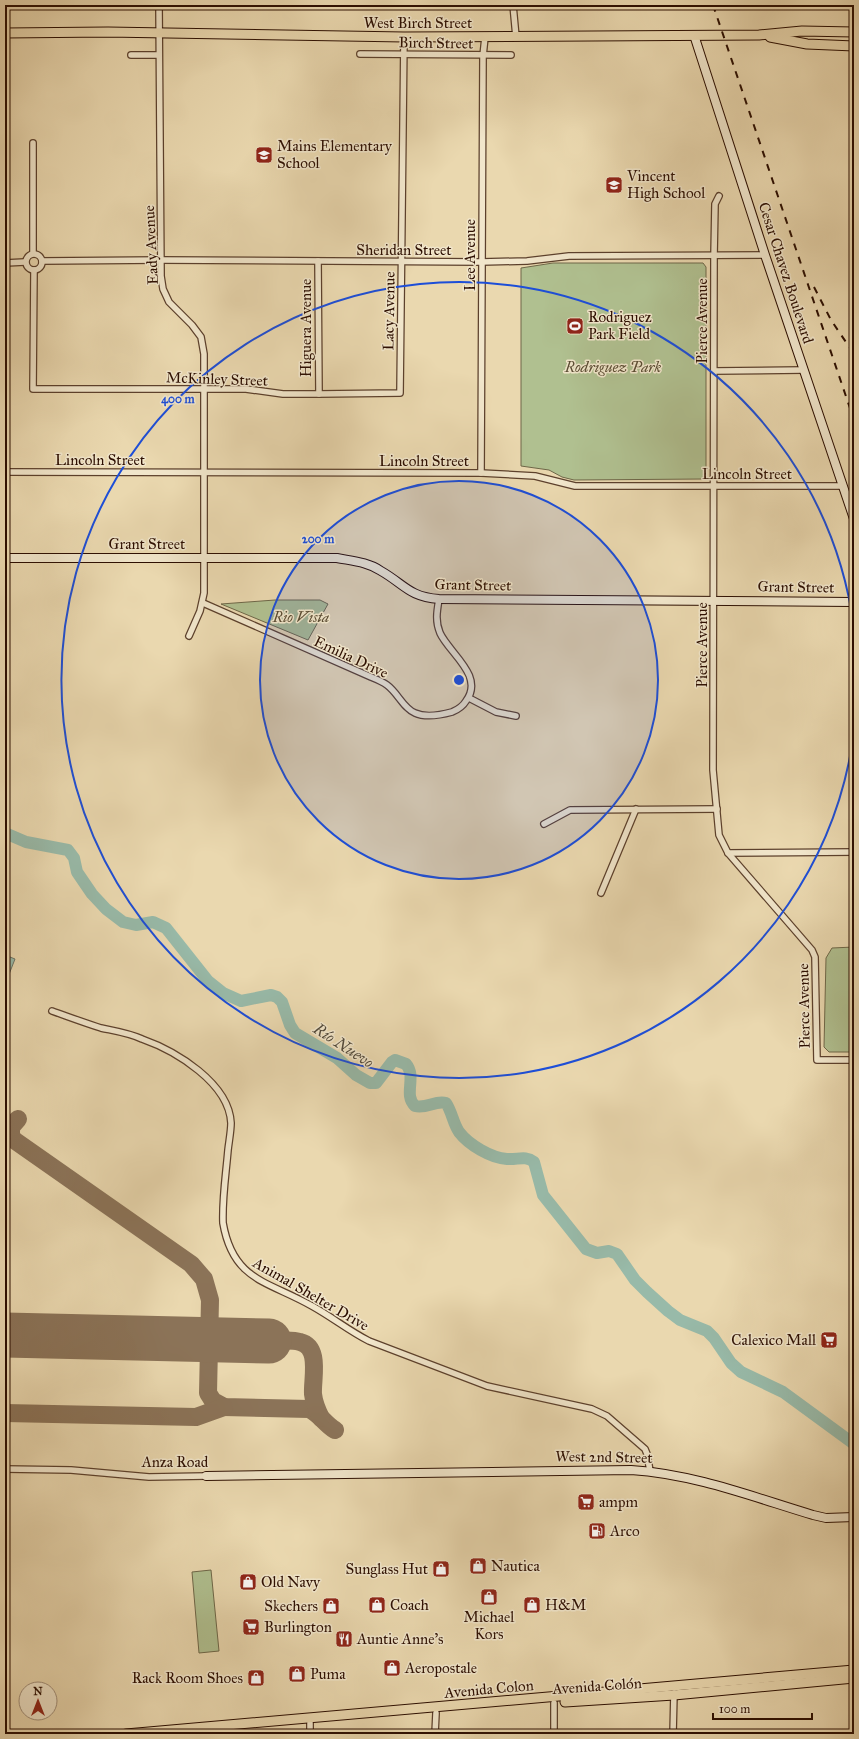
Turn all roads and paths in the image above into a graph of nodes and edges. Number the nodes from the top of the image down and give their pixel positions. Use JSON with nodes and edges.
{"nodes":[{"id":1,"x":159,"y":5,"type":"edge"},
{"id":2,"x":484,"y":5,"type":"edge"},
{"id":3,"x":513,"y":5,"type":"edge"},
{"id":4,"x":854,"y":32,"type":"edge"},
{"id":5,"x":5,"y":33,"type":"edge"},
{"id":6,"x":159,"y":34,"type":"junction"},
{"id":7,"x":694,"y":35,"type":"junction"},
{"id":8,"x":759,"y":35,"type":"junction"},
{"id":9,"x":404,"y":37,"type":"junction"},
{"id":10,"x":485,"y":37,"type":"junction"},
{"id":11,"x":516,"y":37,"type":"junction"},
{"id":12,"x":854,"y":46,"type":"edge"},
{"id":13,"x":360,"y":54,"type":"dead end"},
{"id":14,"x":404,"y":54,"type":"junction"},
{"id":15,"x":130,"y":55,"type":"dead end"},
{"id":16,"x":159,"y":55,"type":"junction"},
{"id":17,"x":511,"y":55,"type":"dead end"},
{"id":18,"x":483,"y":56,"type":"junction"},
{"id":19,"x":33,"y":143,"type":"dead end"},
{"id":20,"x":719,"y":196,"type":"dead end"},
{"id":21,"x":33,"y":253,"type":"junction"},
{"id":22,"x":765,"y":255,"type":"junction"},
{"id":23,"x":714,"y":256,"type":"junction"},
{"id":24,"x":161,"y":260,"type":"junction"},
{"id":25,"x":42,"y":261,"type":"junction"},
{"id":26,"x":318,"y":261,"type":"junction"},
{"id":27,"x":25,"y":262,"type":"junction"},
{"id":28,"x":402,"y":262,"type":"junction"},
{"id":29,"x":482,"y":262,"type":"junction"},
{"id":30,"x":5,"y":263,"type":"edge"},
{"id":31,"x":34,"y":270,"type":"junction"},
{"id":32,"x":803,"y":370,"type":"junction"},
{"id":33,"x":714,"y":371,"type":"junction"},
{"id":34,"x":205,"y":389,"type":"junction"},
{"id":35,"x":400,"y":393,"type":"joint"},
{"id":36,"x":319,"y":394,"type":"junction"},
{"id":37,"x":5,"y":472,"type":"edge"},
{"id":38,"x":205,"y":473,"type":"junction"},
{"id":39,"x":481,"y":473,"type":"junction"},
{"id":40,"x":713,"y":486,"type":"junction"},
{"id":41,"x":842,"y":486,"type":"junction"},
{"id":42,"x":854,"y":519,"type":"edge"},
{"id":43,"x":5,"y":558,"type":"edge"},
{"id":44,"x":205,"y":558,"type":"junction"},
{"id":45,"x":439,"y":599,"type":"junction"},
{"id":46,"x":714,"y":600,"type":"junction"},
{"id":47,"x":854,"y":602,"type":"edge"},
{"id":48,"x":203,"y":603,"type":"junction"},
{"id":49,"x":189,"y":636,"type":"dead end"},
{"id":50,"x":469,"y":698,"type":"junction"},
{"id":51,"x":516,"y":716,"type":"dead end"},
{"id":52,"x":636,"y":809,"type":"junction"},
{"id":53,"x":717,"y":809,"type":"junction"},
{"id":54,"x":544,"y":824,"type":"dead end"},
{"id":55,"x":854,"y":852,"type":"edge"},
{"id":56,"x":728,"y":853,"type":"junction"},
{"id":57,"x":601,"y":893,"type":"dead end"},
{"id":58,"x":52,"y":1011,"type":"dead end"},
{"id":59,"x":854,"y":1060,"type":"edge"},
{"id":60,"x":5,"y":1469,"type":"edge"},
{"id":61,"x":650,"y":1471,"type":"junction"},
{"id":62,"x":346,"y":1473,"type":"joint"},
{"id":63,"x":206,"y":1476,"type":"joint"},
{"id":64,"x":854,"y":1517,"type":"edge"},
{"id":65,"x":854,"y":1670,"type":"edge"},
{"id":66,"x":854,"y":1678,"type":"edge"},
{"id":67,"x":674,"y":1691,"type":"junction"},
{"id":68,"x":554,"y":1703,"type":"junction"},
{"id":69,"x":436,"y":1713,"type":"junction"},
{"id":70,"x":310,"y":1722,"type":"junction"},
{"id":71,"x":126,"y":1734,"type":"edge"},
{"id":72,"x":199,"y":1734,"type":"edge"},
{"id":73,"x":310,"y":1734,"type":"edge"},
{"id":74,"x":435,"y":1734,"type":"edge"},
{"id":75,"x":554,"y":1734,"type":"edge"},
{"id":76,"x":673,"y":1734,"type":"edge"}],
"edges":[{"from":1,"to":6,"type":"street","name":"Eady Avenue"},
{"from":2,"to":3,"type":"street"},
{"from":3,"to":11,"type":"street"},
{"from":4,"to":8,"type":"main road","name":"West Birch Street"},
{"from":5,"to":6,"type":"main road","name":"West Birch Street"},
{"from":6,"to":9,"type":"main road","name":"West Birch Street"},
{"from":6,"to":16,"type":"street","name":"Eady Avenue"},
{"from":7,"to":8,"type":"main road","name":"West Birch Street"},
{"from":7,"to":11,"type":"main road","name":"West Birch Street"},
{"from":7,"to":22,"type":"street","name":"Cesar Chavez Boulevard"},
{"from":8,"to":12,"type":"main road","name":"West Birch Street"},
{"from":9,"to":10,"type":"main road","name":"West Birch Street"},
{"from":9,"to":14,"type":"street","name":"Lacy Avenue"},
{"from":10,"to":11,"type":"main road","name":"West Birch Street"},
{"from":10,"to":18,"type":"street","name":"Lee Avenue"},
{"from":13,"to":14,"type":"street","name":"Birch Street"},
{"from":14,"to":18,"type":"street","name":"Birch Street"},
{"from":14,"to":28,"type":"street","name":"Lacy Avenue"},
{"from":15,"to":16,"type":"street"},
{"from":16,"to":24,"type":"street","name":"Eady Avenue"},
{"from":17,"to":18,"type":"street","name":"Birch Street"},
{"from":18,"to":29,"type":"street","name":"Lee Avenue"},
{"from":19,"to":21,"type":"street"},
{"from":20,"to":23,"type":"street","name":"Pierce Avenue"},
{"from":21,"to":25,"type":"street"},
{"from":21,"to":27,"type":"street"},
{"from":22,"to":23,"type":"street","name":"Sheridan Street"},
{"from":22,"to":32,"type":"street","name":"Cesar Chavez Boulevard"},
{"from":23,"to":29,"type":"street","name":"Sheridan Street"},
{"from":23,"to":33,"type":"street","name":"Pierce Avenue"},
{"from":24,"to":25,"type":"street","name":"Sheridan Street"},
{"from":24,"to":26,"type":"street","name":"Sheridan Street"},
{"from":24,"to":34,"type":"street","name":"Eady Avenue"},
{"from":25,"to":31,"type":"street"},
{"from":26,"to":28,"type":"street","name":"Sheridan Street"},
{"from":26,"to":36,"type":"street","name":"Higuera Avenue"},
{"from":27,"to":30,"type":"street"},
{"from":27,"to":31,"type":"street"},
{"from":28,"to":29,"type":"street","name":"Sheridan Street"},
{"from":28,"to":35,"type":"street","name":"Lacy Avenue"},
{"from":29,"to":39,"type":"street","name":"Lee Avenue"},
{"from":31,"to":34,"type":"street","name":"McKinley Street"},
{"from":32,"to":33,"type":"street"},
{"from":32,"to":41,"type":"street","name":"Cesar Chavez Boulevard"},
{"from":33,"to":40,"type":"street","name":"Pierce Avenue"},
{"from":34,"to":36,"type":"street","name":"McKinley Street"},
{"from":34,"to":38,"type":"street","name":"Eady Avenue"},
{"from":35,"to":36,"type":"street","name":"McKinley Street"},
{"from":37,"to":38,"type":"street","name":"Lincoln Street"},
{"from":38,"to":39,"type":"street","name":"Lincoln Street"},
{"from":38,"to":44,"type":"street","name":"Eady Avenue"},
{"from":39,"to":40,"type":"street","name":"Lincoln Street"},
{"from":40,"to":41,"type":"street","name":"Lincoln Street"},
{"from":40,"to":46,"type":"street","name":"Pierce Avenue"},
{"from":41,"to":42,"type":"street","name":"Cesar Chavez Boulevard"},
{"from":43,"to":44,"type":"street","name":"Grant Street"},
{"from":44,"to":45,"type":"street","name":"Grant Street"},
{"from":44,"to":48,"type":"street","name":"Eady Avenue"},
{"from":45,"to":46,"type":"street","name":"Grant Street"},
{"from":45,"to":50,"type":"street"},
{"from":46,"to":47,"type":"street","name":"Grant Street"},
{"from":46,"to":53,"type":"street","name":"Pierce Avenue"},
{"from":48,"to":49,"type":"street","name":"Eady Avenue"},
{"from":48,"to":50,"type":"street","name":"Emilia Drive"},
{"from":50,"to":51,"type":"street"},
{"from":52,"to":53,"type":"street"},
{"from":52,"to":54,"type":"street"},
{"from":52,"to":57,"type":"street"},
{"from":53,"to":56,"type":"street","name":"Pierce Avenue"},
{"from":55,"to":56,"type":"street"},
{"from":56,"to":59,"type":"street","name":"Pierce Avenue"},
{"from":58,"to":61,"type":"street","name":"Animal Shelter Drive"},
{"from":60,"to":63,"type":"street","name":"Anza Road"},
{"from":61,"to":62,"type":"street","name":"West 2nd Street"},
{"from":61,"to":64,"type":"street","name":"West 2nd Street"},
{"from":62,"to":63,"type":"street","name":"Anza Road"},
{"from":65,"to":67,"type":"main road","name":"Avenida Colon"},
{"from":66,"to":67,"type":"main road","name":"Avenida Colón"},
{"from":67,"to":68,"type":"main road","name":"Avenida Colón"},
{"from":67,"to":71,"type":"main road","name":"Avenida Colon"},
{"from":67,"to":76,"type":"street"},
{"from":68,"to":69,"type":"main road","name":"Avenida Colón"},
{"from":68,"to":75,"type":"street"},
{"from":69,"to":70,"type":"main road","name":"Avenida Colón"},
{"from":69,"to":74,"type":"street"},
{"from":70,"to":72,"type":"main road","name":"Avenida Colón"},
{"from":70,"to":73,"type":"street"}]}
